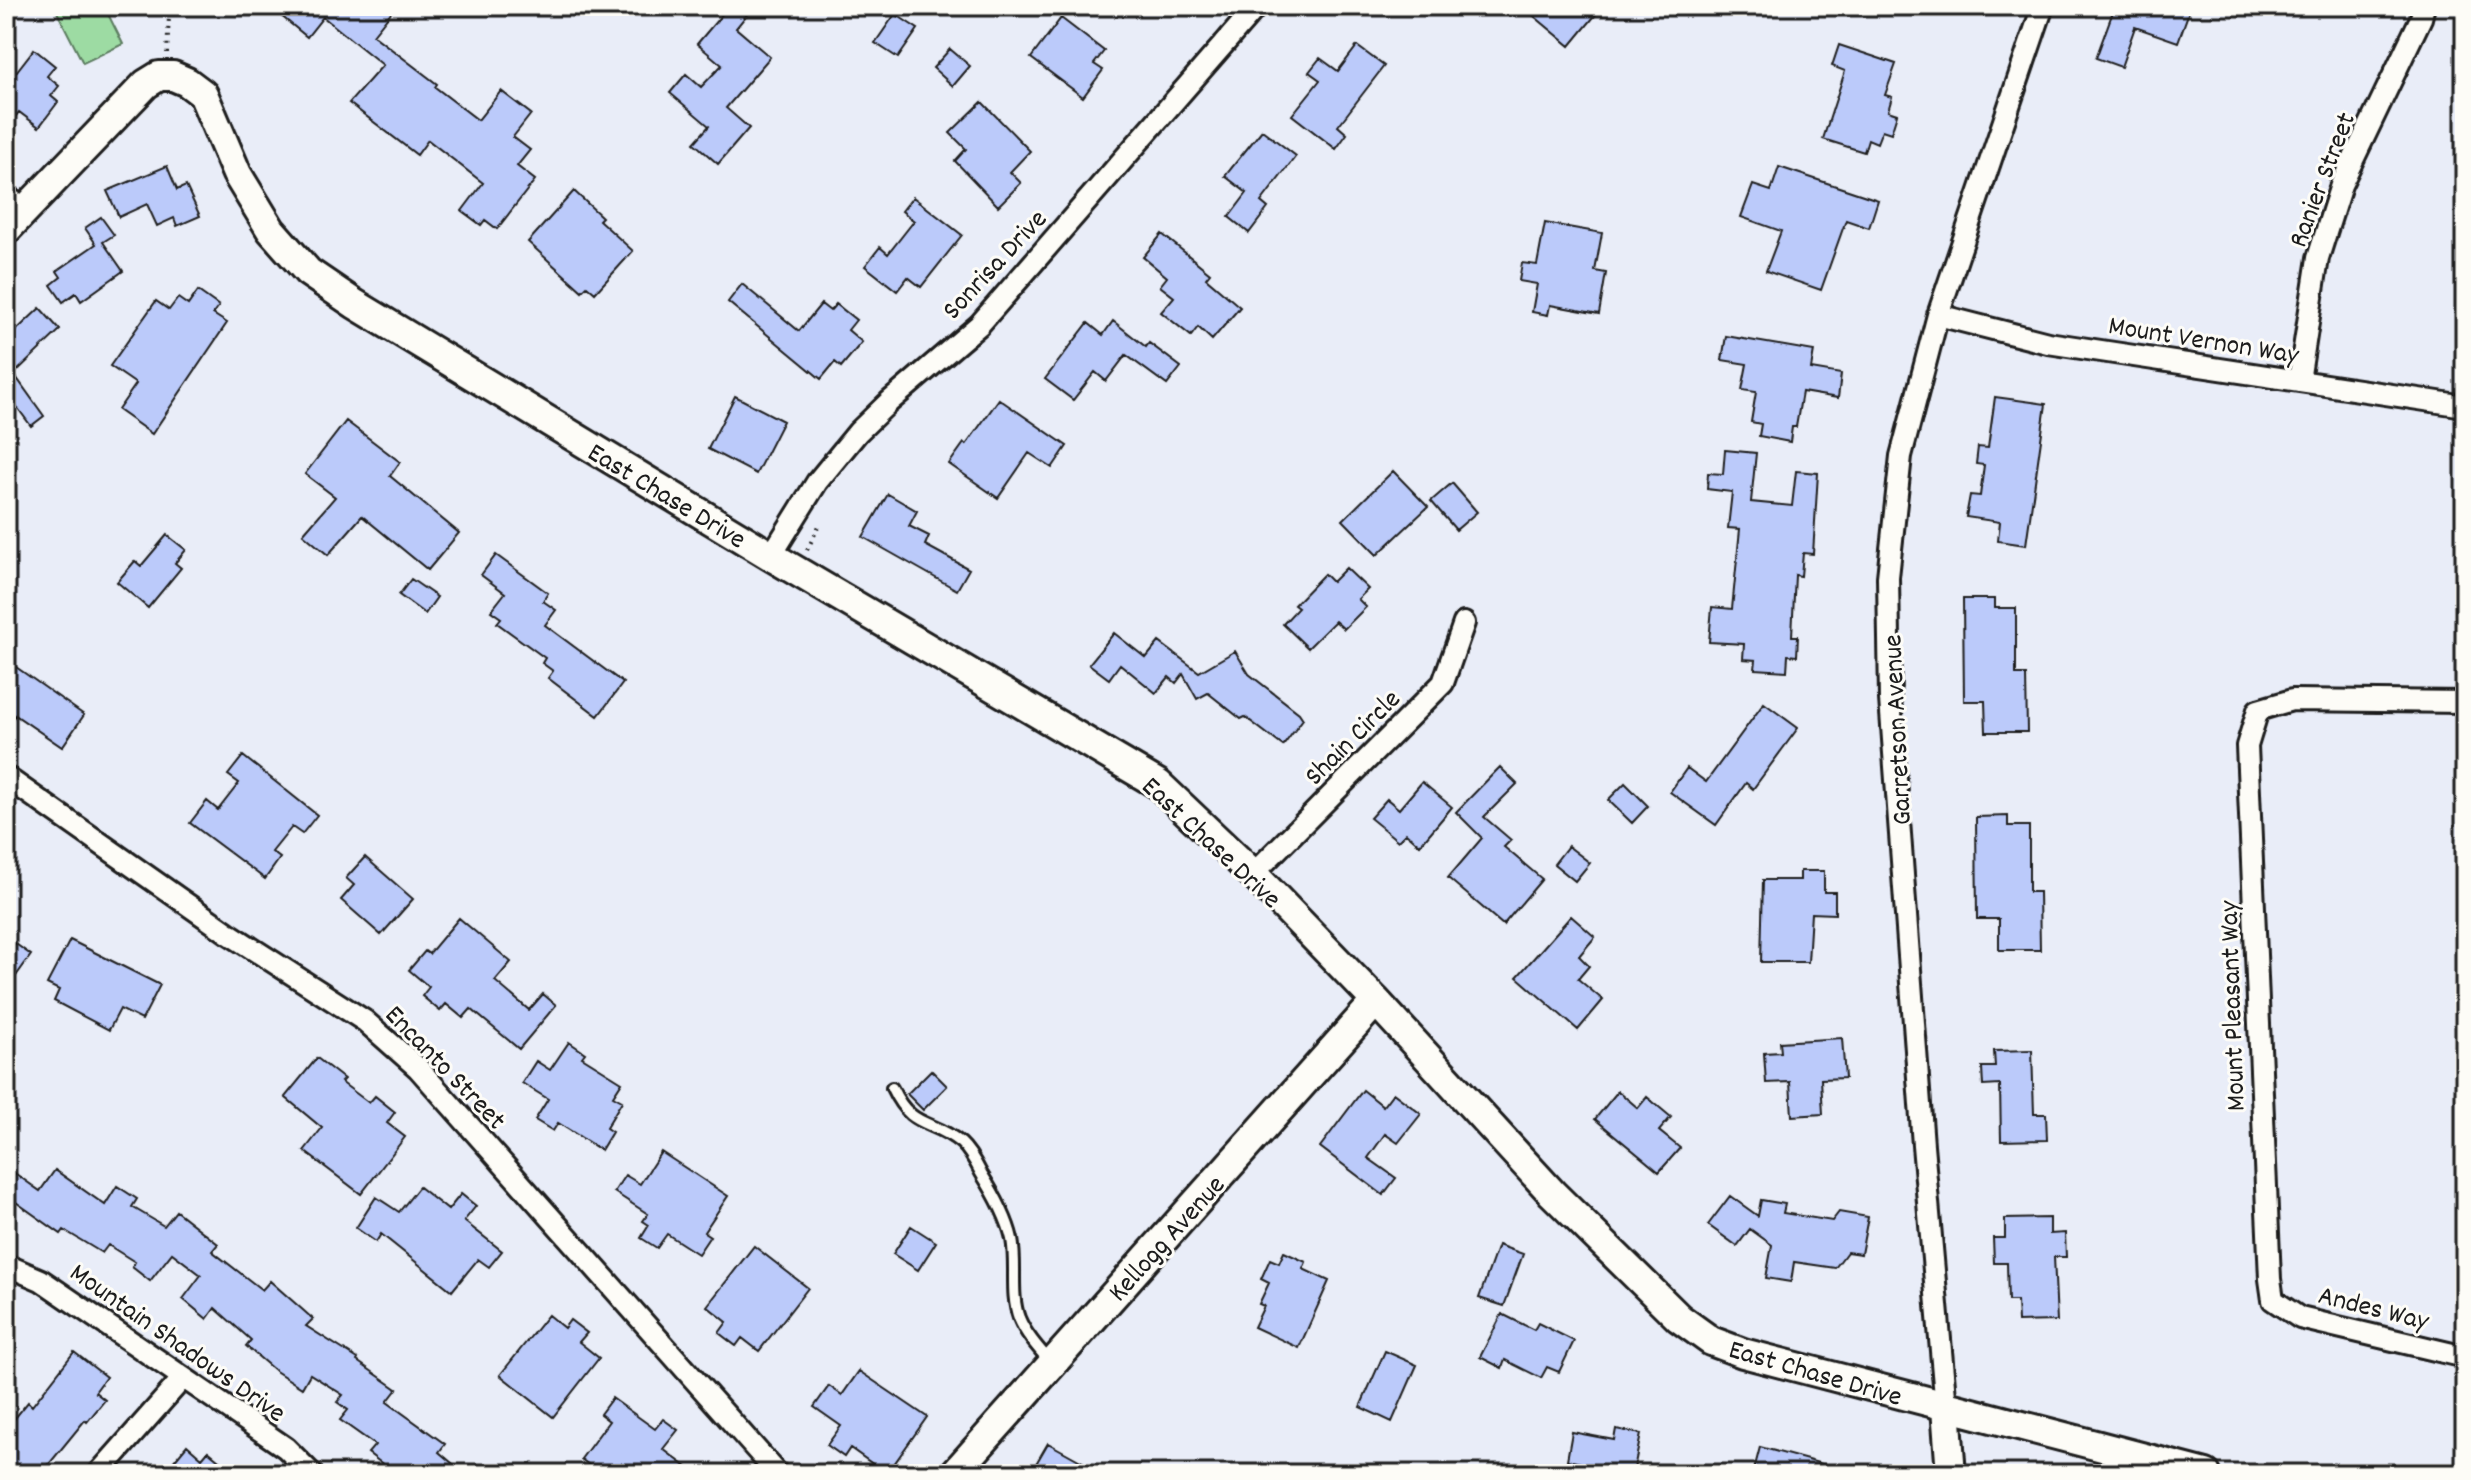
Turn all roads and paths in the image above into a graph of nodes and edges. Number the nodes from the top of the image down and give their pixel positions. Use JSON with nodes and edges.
{"nodes":[{"id":1,"x":162,"y":6,"type":"edge"},
{"id":2,"x":1257,"y":6,"type":"edge"},
{"id":3,"x":2043,"y":6,"type":"edge"},
{"id":4,"x":2424,"y":6,"type":"edge"},
{"id":5,"x":170,"y":64,"type":"junction"},
{"id":6,"x":12,"y":211,"type":"edge"},
{"id":7,"x":1938,"y":315,"type":"junction"},
{"id":8,"x":2299,"y":381,"type":"junction"},
{"id":9,"x":2465,"y":406,"type":"edge"},
{"id":10,"x":771,"y":556,"type":"junction"},
{"id":11,"x":1464,"y":623,"type":"dead end"},
{"id":12,"x":2465,"y":702,"type":"edge"},
{"id":13,"x":6,"y":777,"type":"edge"},
{"id":14,"x":1253,"y":874,"type":"junction"},
{"id":15,"x":1376,"y":1001,"type":"junction"},
{"id":16,"x":892,"y":1088,"type":"dead end"},
{"id":17,"x":6,"y":1265,"type":"edge"},
{"id":18,"x":2273,"y":1300,"type":"joint"},
{"id":19,"x":2465,"y":1357,"type":"edge"},
{"id":20,"x":1052,"y":1364,"type":"junction"},
{"id":21,"x":182,"y":1379,"type":"junction"},
{"id":22,"x":1946,"y":1408,"type":"junction"},
{"id":23,"x":98,"y":1474,"type":"edge"},
{"id":24,"x":312,"y":1474,"type":"edge"},
{"id":25,"x":778,"y":1474,"type":"edge"},
{"id":26,"x":954,"y":1474,"type":"edge"},
{"id":27,"x":1951,"y":1474,"type":"edge"},
{"id":28,"x":2206,"y":1474,"type":"edge"}],
"edges":[{"from":1,"to":5,"type":"path"},
{"from":2,"to":10,"type":"street","name":"Sonrisa Drive"},
{"from":3,"to":7,"type":"street","name":"Garretson Avenue"},
{"from":4,"to":8,"type":"street","name":"Ranier Street"},
{"from":5,"to":6,"type":"street"},
{"from":5,"to":10,"type":"street","name":"East Chase Drive"},
{"from":7,"to":8,"type":"street","name":"Mount Vernon Way"},
{"from":7,"to":22,"type":"street","name":"Garretson Avenue"},
{"from":8,"to":9,"type":"street","name":"Mount Vernon Way"},
{"from":10,"to":14,"type":"street","name":"East Chase Drive"},
{"from":11,"to":14,"type":"street","name":"Shain Circle"},
{"from":12,"to":18,"type":"street","name":"Mount Pleasant Way"},
{"from":13,"to":25,"type":"street","name":"Encanto Street"},
{"from":14,"to":15,"type":"street","name":"East Chase Drive"},
{"from":15,"to":20,"type":"street","name":"Kellogg Avenue"},
{"from":15,"to":22,"type":"street","name":"East Chase Drive"},
{"from":16,"to":20,"type":"lane"},
{"from":17,"to":21,"type":"street","name":"Mountain Shadows Drive"},
{"from":18,"to":19,"type":"street","name":"Andes Way"},
{"from":20,"to":26,"type":"street","name":"Kellogg Avenue"},
{"from":21,"to":23,"type":"street"},
{"from":21,"to":24,"type":"street","name":"Mountain Shadows Drive"},
{"from":22,"to":27,"type":"street","name":"Garretson Avenue"},
{"from":22,"to":28,"type":"street","name":"East Chase Drive"}]}
